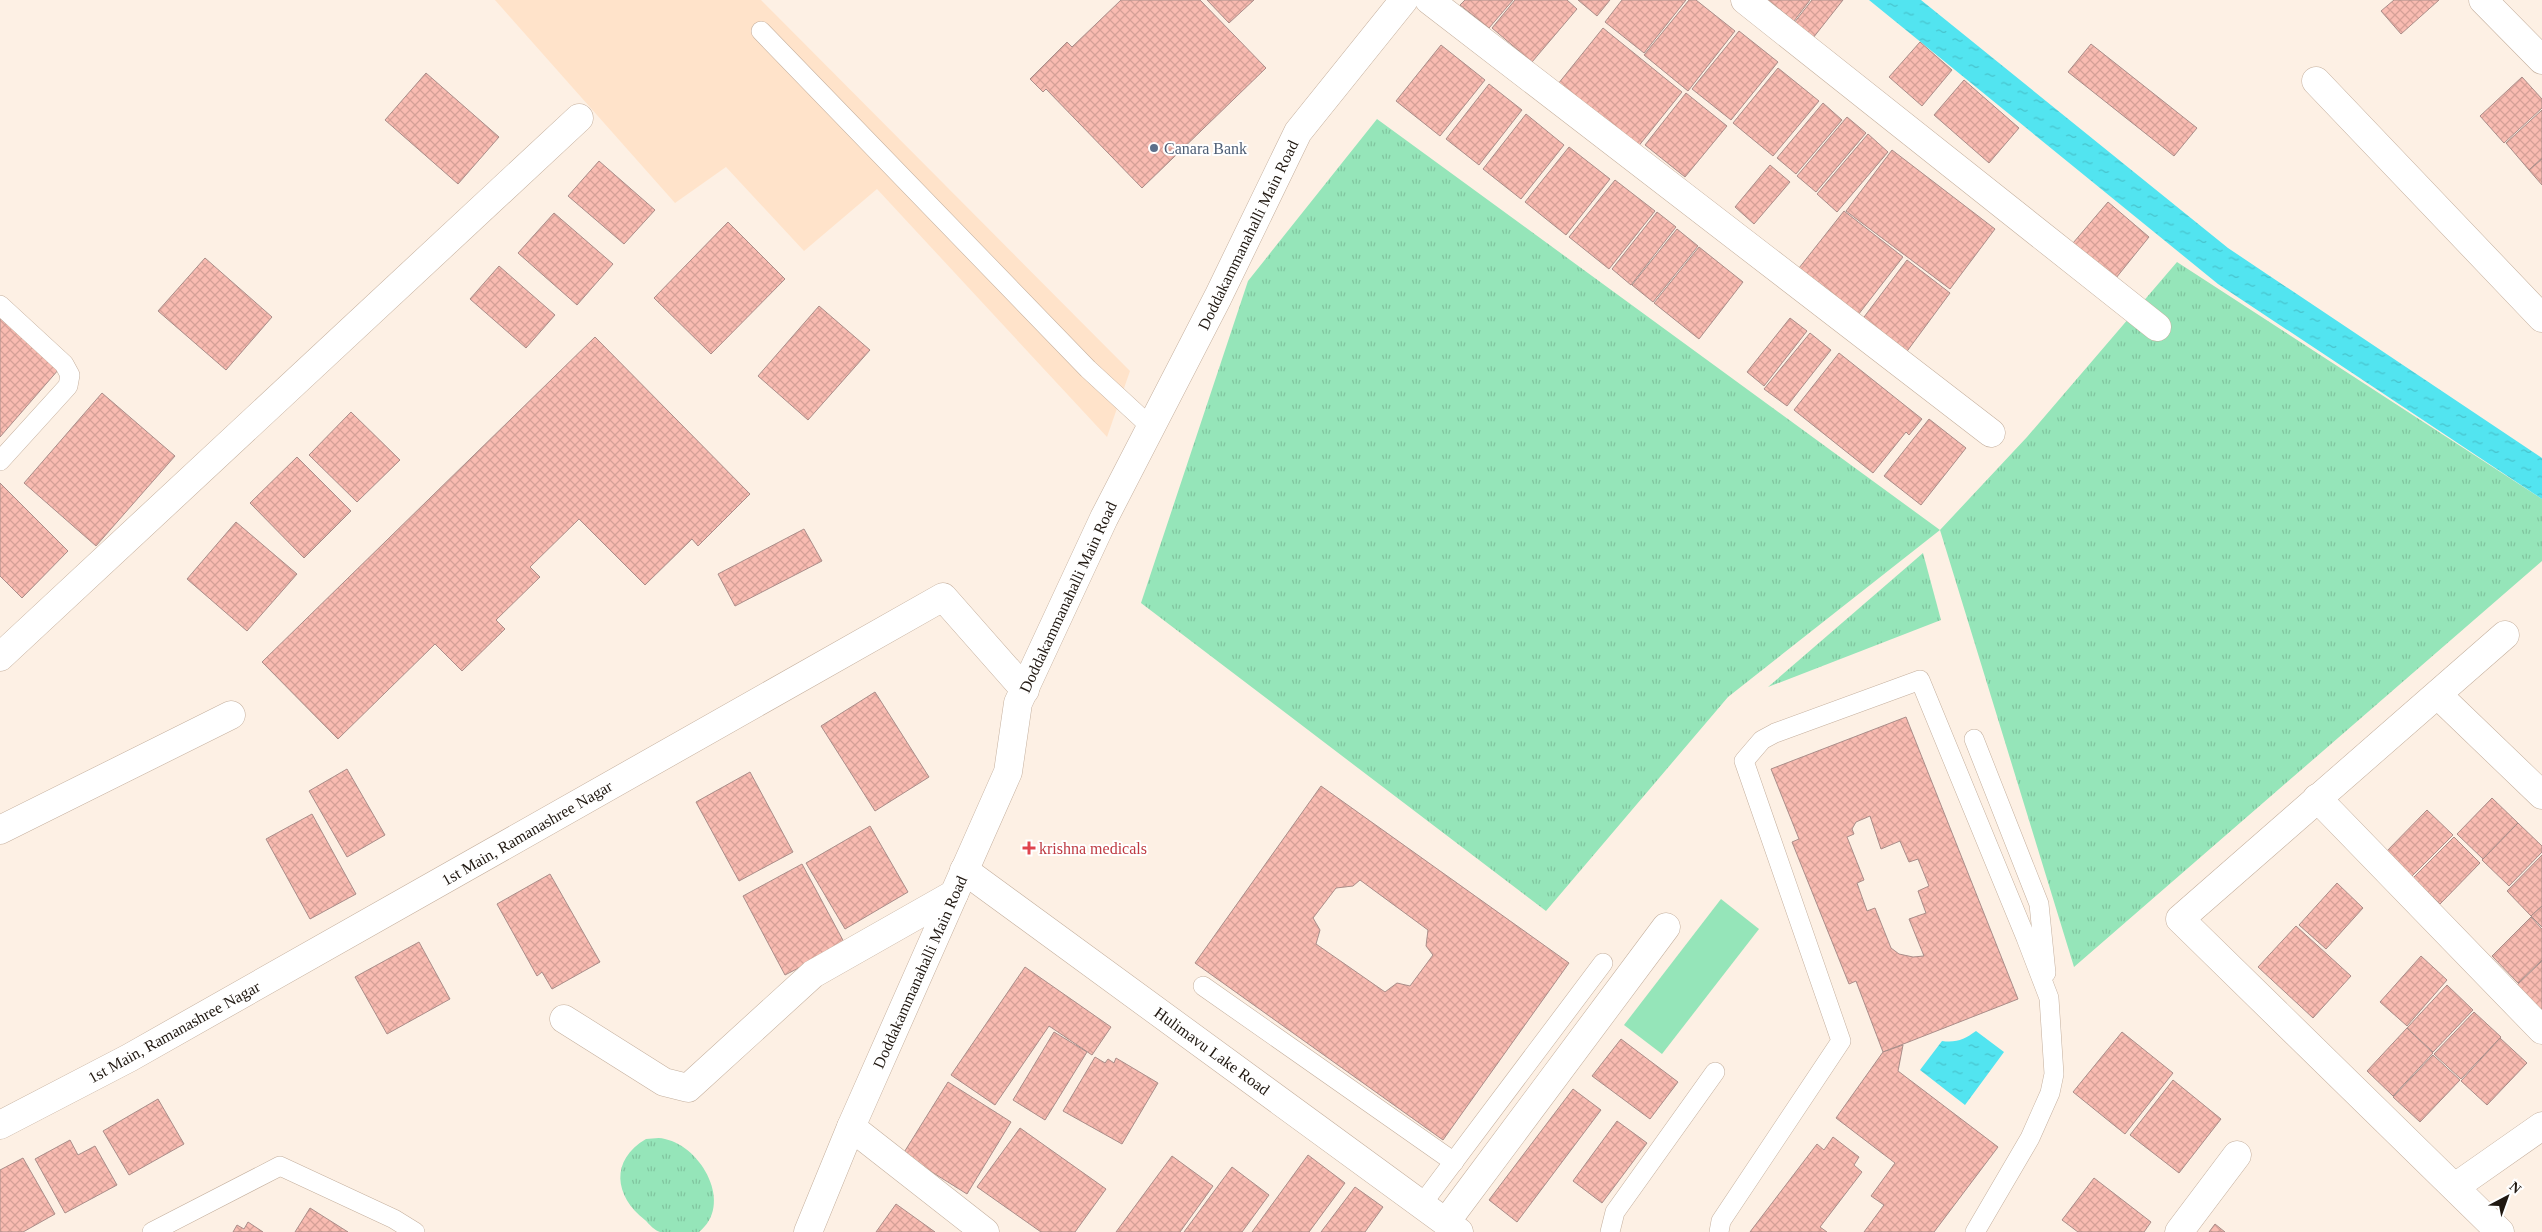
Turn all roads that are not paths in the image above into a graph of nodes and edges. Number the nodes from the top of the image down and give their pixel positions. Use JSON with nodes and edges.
{"nodes":[{"id":1,"x":1404,"y":0,"type":"edge"},
{"id":2,"x":1428,"y":0,"type":"edge"},
{"id":3,"x":1745,"y":0,"type":"edge"},
{"id":4,"x":2483,"y":0,"type":"edge"},
{"id":5,"x":761,"y":31,"type":"dead end"},
{"id":6,"x":2542,"y":60,"type":"edge"},
{"id":7,"x":2316,"y":81,"type":"dead end"},
{"id":8,"x":579,"y":118,"type":"dead end"},
{"id":9,"x":0,"y":305,"type":"edge"},
{"id":10,"x":2542,"y":318,"type":"edge"},
{"id":11,"x":2157,"y":327,"type":"dead end"},
{"id":12,"x":1151,"y":427,"type":"junction"},
{"id":13,"x":1991,"y":433,"type":"dead end"},
{"id":14,"x":0,"y":461,"type":"edge"},
{"id":15,"x":2505,"y":635,"type":"dead end"},
{"id":16,"x":0,"y":657,"type":"edge"},
{"id":17,"x":1025,"y":690,"type":"junction"},
{"id":18,"x":2438,"y":695,"type":"junction"},
{"id":19,"x":230,"y":715,"type":"dead end"},
{"id":20,"x":1974,"y":739,"type":"dead end"},
{"id":21,"x":2542,"y":795,"type":"edge"},
{"id":22,"x":2317,"y":798,"type":"junction"},
{"id":23,"x":0,"y":830,"type":"edge"},
{"id":24,"x":964,"y":870,"type":"junction"},
{"id":25,"x":954,"y":894,"type":"junction"},
{"id":26,"x":1666,"y":927,"type":"dead end"},
{"id":27,"x":1603,"y":962,"type":"dead end"},
{"id":28,"x":1203,"y":986,"type":"dead end"},
{"id":29,"x":2048,"y":998,"type":"junction"},
{"id":30,"x":564,"y":1020,"type":"dead end"},
{"id":31,"x":2542,"y":1030,"type":"edge"},
{"id":32,"x":1715,"y":1072,"type":"dead end"},
{"id":33,"x":0,"y":1125,"type":"edge"},
{"id":34,"x":2542,"y":1126,"type":"edge"},
{"id":35,"x":851,"y":1127,"type":"junction"},
{"id":36,"x":2237,"y":1155,"type":"dead end"},
{"id":37,"x":1454,"y":1162,"type":"junction"},
{"id":38,"x":2455,"y":1187,"type":"junction"},
{"id":39,"x":1422,"y":1204,"type":"junction"},
{"id":40,"x":1452,"y":1227,"type":"edge"},
{"id":41,"x":158,"y":1230,"type":"edge"},
{"id":42,"x":415,"y":1232,"type":"edge"},
{"id":43,"x":808,"y":1232,"type":"edge"},
{"id":44,"x":985,"y":1232,"type":"edge"},
{"id":45,"x":1610,"y":1232,"type":"edge"},
{"id":46,"x":1719,"y":1232,"type":"edge"},
{"id":47,"x":1975,"y":1232,"type":"edge"},
{"id":48,"x":2179,"y":1232,"type":"edge"},
{"id":49,"x":2500,"y":1232,"type":"edge"}],
"edges":[{"from":1,"to":12,"type":"street","name":"Doddakammanahalli Main Road"},
{"from":2,"to":13,"type":"street"},
{"from":3,"to":11,"type":"street"},
{"from":4,"to":6,"type":"street"},
{"from":5,"to":12,"type":"lane"},
{"from":7,"to":10,"type":"street"},
{"from":8,"to":16,"type":"street"},
{"from":9,"to":14,"type":"lane"},
{"from":12,"to":17,"type":"street","name":"Doddakammanahalli Main Road"},
{"from":15,"to":18,"type":"street"},
{"from":17,"to":24,"type":"street","name":"Doddakammanahalli Main Road"},
{"from":17,"to":33,"type":"street","name":"1st Main, Ramanashree Nagar"},
{"from":18,"to":21,"type":"street"},
{"from":18,"to":22,"type":"street"},
{"from":19,"to":23,"type":"street"},
{"from":20,"to":29,"type":"lane"},
{"from":22,"to":31,"type":"street"},
{"from":22,"to":38,"type":"street"},
{"from":24,"to":25,"type":"street","name":"Doddakammanahalli Main Road"},
{"from":24,"to":39,"type":"street","name":"Hulimavu Lake Road"},
{"from":25,"to":30,"type":"street"},
{"from":25,"to":35,"type":"street","name":"Doddakammanahalli Main Road"},
{"from":26,"to":40,"type":"street"},
{"from":27,"to":37,"type":"lane"},
{"from":28,"to":37,"type":"lane"},
{"from":29,"to":46,"type":"lane"},
{"from":29,"to":47,"type":"lane"},
{"from":32,"to":45,"type":"lane"},
{"from":34,"to":38,"type":"street"},
{"from":35,"to":43,"type":"street","name":"Doddakammanahalli Main Road"},
{"from":35,"to":44,"type":"street"},
{"from":36,"to":48,"type":"street"},
{"from":37,"to":39,"type":"lane"},
{"from":38,"to":49,"type":"street"},
{"from":39,"to":40,"type":"street","name":"Hulimavu Lake Road"},
{"from":41,"to":42,"type":"lane"}]}
